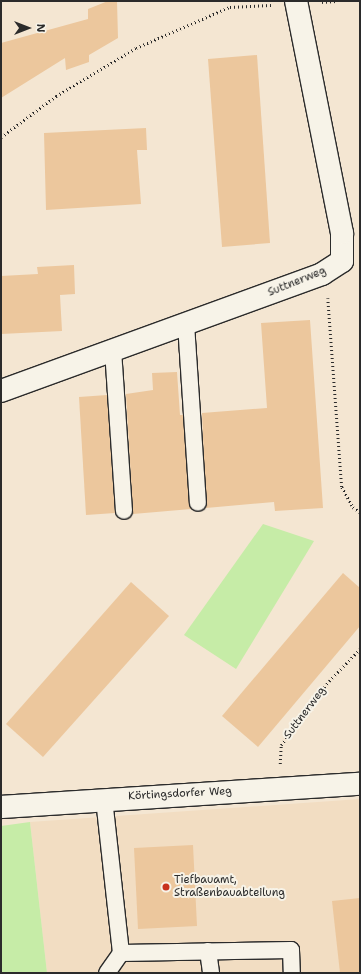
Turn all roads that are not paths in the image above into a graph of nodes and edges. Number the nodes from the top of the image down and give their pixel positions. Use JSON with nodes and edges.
{"nodes":[{"id":1,"x":296,"y":2,"type":"edge"},
{"id":2,"x":186,"y":324,"type":"junction"},
{"id":3,"x":113,"y":350,"type":"junction"},
{"id":4,"x":1,"y":391,"type":"edge"},
{"id":5,"x":198,"y":504,"type":"dead end"},
{"id":6,"x":124,"y":511,"type":"dead end"},
{"id":7,"x":360,"y":784,"type":"edge"},
{"id":8,"x":104,"y":799,"type":"junction"},
{"id":9,"x":1,"y":808,"type":"edge"},
{"id":10,"x":208,"y":951,"type":"junction"},
{"id":11,"x":121,"y":953,"type":"junction"},
{"id":12,"x":107,"y":973,"type":"edge"},
{"id":13,"x":212,"y":973,"type":"edge"},
{"id":14,"x":292,"y":973,"type":"edge"}],
"edges":[{"from":1,"to":2,"type":"street","name":"Suttnerweg"},
{"from":2,"to":3,"type":"street","name":"Suttnerweg"},
{"from":2,"to":5,"type":"lane"},
{"from":3,"to":4,"type":"street","name":"Suttnerweg"},
{"from":3,"to":6,"type":"lane"},
{"from":7,"to":8,"type":"street","name":"Körtingsdorfer Weg"},
{"from":8,"to":9,"type":"street","name":"Körtingsdorfer Weg"},
{"from":8,"to":11,"type":"lane"},
{"from":10,"to":11,"type":"lane"},
{"from":10,"to":13,"type":"lane"},
{"from":10,"to":14,"type":"lane"},
{"from":11,"to":12,"type":"lane"}]}
